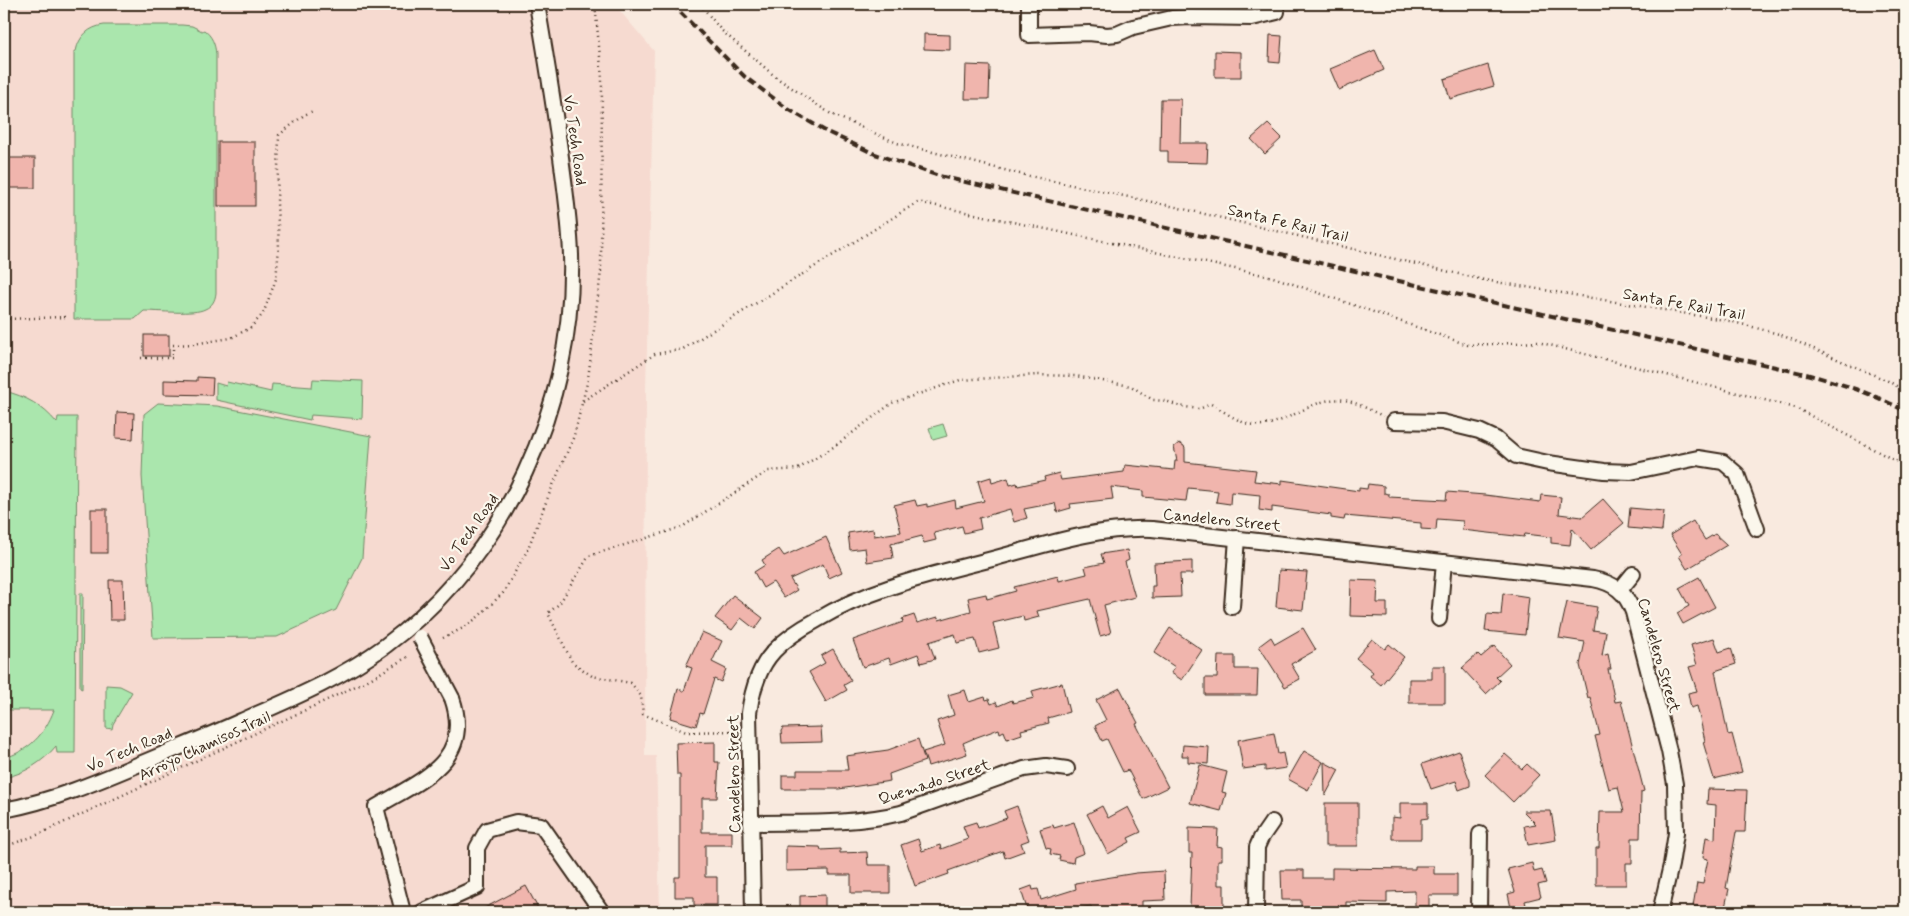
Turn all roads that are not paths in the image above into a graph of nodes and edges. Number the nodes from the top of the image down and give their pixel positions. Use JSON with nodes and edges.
{"nodes":[{"id":1,"x":537,"y":4,"type":"edge"},
{"id":2,"x":1029,"y":7,"type":"edge"},
{"id":3,"x":1190,"y":10,"type":"edge"},
{"id":4,"x":1277,"y":12,"type":"dead end"},
{"id":5,"x":1394,"y":421,"type":"road end"},
{"id":6,"x":1757,"y":529,"type":"dead end"},
{"id":7,"x":1237,"y":538,"type":"junction"},
{"id":8,"x":1444,"y":562,"type":"junction"},
{"id":9,"x":1633,"y":574,"type":"dead end"},
{"id":10,"x":1620,"y":590,"type":"junction"},
{"id":11,"x":1232,"y":607,"type":"dead end"},
{"id":12,"x":1439,"y":619,"type":"dead end"},
{"id":13,"x":414,"y":621,"type":"junction"},
{"id":14,"x":1067,"y":769,"type":"dead end"},
{"id":15,"x":4,"y":810,"type":"edge"},
{"id":16,"x":1272,"y":822,"type":"dead end"},
{"id":17,"x":751,"y":823,"type":"junction"},
{"id":18,"x":1480,"y":834,"type":"dead end"},
{"id":19,"x":402,"y":912,"type":"edge"},
{"id":20,"x":422,"y":912,"type":"edge"},
{"id":21,"x":602,"y":912,"type":"edge"},
{"id":22,"x":753,"y":912,"type":"edge"},
{"id":23,"x":1256,"y":912,"type":"edge"},
{"id":24,"x":1479,"y":912,"type":"edge"},
{"id":25,"x":1660,"y":912,"type":"edge"}],
"edges":[{"from":1,"to":13,"type":"street","name":"Vo Tech Road"},
{"from":2,"to":3,"type":"street"},
{"from":3,"to":4,"type":"street"},
{"from":5,"to":6,"type":"street"},
{"from":7,"to":8,"type":"street","name":"Candelero Street"},
{"from":7,"to":11,"type":"street"},
{"from":7,"to":17,"type":"street","name":"Candelero Street"},
{"from":8,"to":10,"type":"street","name":"Candelero Street"},
{"from":8,"to":12,"type":"street"},
{"from":9,"to":10,"type":"street"},
{"from":10,"to":25,"type":"street","name":"Candelero Street"},
{"from":13,"to":15,"type":"street","name":"Vo Tech Road"},
{"from":13,"to":19,"type":"street","bridge":true},
{"from":14,"to":17,"type":"street","name":"Quemado Street"},
{"from":16,"to":23,"type":"street"},
{"from":17,"to":22,"type":"street","name":"Candelero Street"},
{"from":18,"to":24,"type":"street"},
{"from":20,"to":21,"type":"street"}]}
